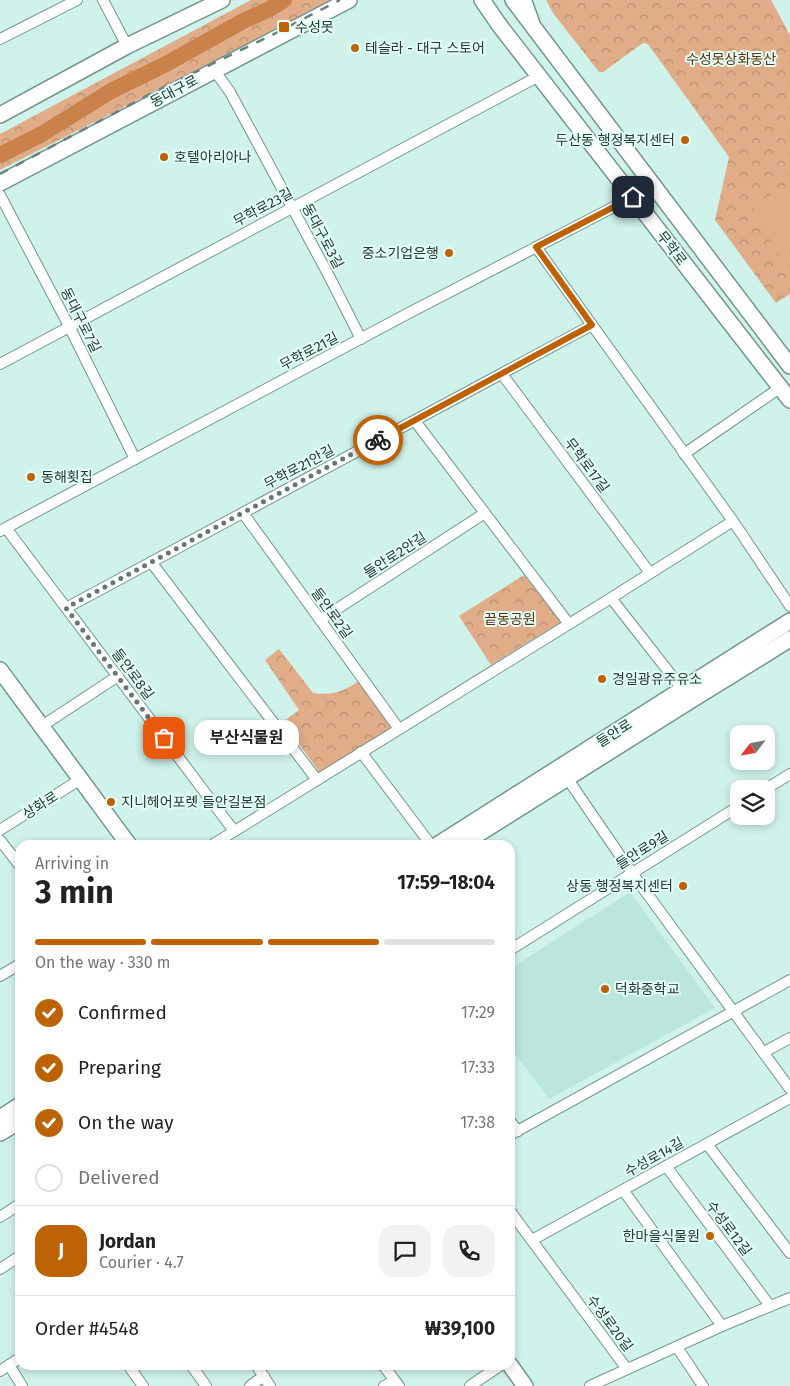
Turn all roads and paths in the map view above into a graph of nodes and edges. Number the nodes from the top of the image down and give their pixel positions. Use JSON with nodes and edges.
{"nodes":[{"id":1,"x":77,"y":0,"type":"edge"},
{"id":2,"x":102,"y":0,"type":"edge"},
{"id":3,"x":222,"y":0,"type":"edge"},
{"id":4,"x":347,"y":0,"type":"edge"},
{"id":5,"x":482,"y":0,"type":"edge"},
{"id":6,"x":513,"y":0,"type":"edge"},
{"id":7,"x":525,"y":0,"type":"edge"},
{"id":8,"x":535,"y":29,"type":"junction"},
{"id":9,"x":0,"y":39,"type":"edge"},
{"id":10,"x":127,"y":46,"type":"junction"},
{"id":11,"x":214,"y":70,"type":"junction"},
{"id":12,"x":539,"y":76,"type":"junction"},
{"id":13,"x":0,"y":115,"type":"edge"},
{"id":14,"x":0,"y":183,"type":"edge"},
{"id":15,"x":0,"y":195,"type":"edge"},
{"id":16,"x":633,"y":197,"type":"junction"},
{"id":17,"x":292,"y":207,"type":"junction"},
{"id":18,"x":536,"y":247,"type":"junction"},
{"id":19,"x":592,"y":325,"type":"junction"},
{"id":20,"x":69,"y":326,"type":"junction"},
{"id":21,"x":361,"y":339,"type":"junction"},
{"id":22,"x":0,"y":364,"type":"edge"},
{"id":23,"x":790,"y":366,"type":"edge"},
{"id":24,"x":502,"y":374,"type":"junction"},
{"id":25,"x":780,"y":387,"type":"junction"},
{"id":26,"x":790,"y":400,"type":"edge"},
{"id":27,"x":415,"y":420,"type":"junction"},
{"id":28,"x":684,"y":454,"type":"junction"},
{"id":29,"x":135,"y":459,"type":"junction"},
{"id":30,"x":243,"y":513,"type":"junction"},
{"id":31,"x":485,"y":513,"type":"junction"},
{"id":32,"x":733,"y":521,"type":"junction"},
{"id":33,"x":3,"y":529,"type":"edge"},
{"id":34,"x":151,"y":562,"type":"junction"},
{"id":35,"x":650,"y":573,"type":"junction"},
{"id":36,"x":611,"y":598,"type":"junction"},
{"id":37,"x":790,"y":606,"type":"edge"},
{"id":38,"x":66,"y":608,"type":"junction"},
{"id":39,"x":320,"y":620,"type":"junction"},
{"id":40,"x":790,"y":621,"type":"edge"},
{"id":41,"x":569,"y":624,"type":"junction"},
{"id":42,"x":790,"y":639,"type":"edge"},
{"id":43,"x":0,"y":670,"type":"edge"},
{"id":44,"x":118,"y":676,"type":"junction"},
{"id":45,"x":683,"y":690,"type":"junction"},
{"id":46,"x":42,"y":726,"type":"junction"},
{"id":47,"x":399,"y":729,"type":"junction"},
{"id":48,"x":361,"y":752,"type":"junction"},
{"id":49,"x":790,"y":774,"type":"edge"},
{"id":50,"x":568,"y":778,"type":"junction"},
{"id":51,"x":80,"y":779,"type":"junction"},
{"id":52,"x":317,"y":780,"type":"junction"},
{"id":53,"x":775,"y":783,"type":"edge"},
{"id":54,"x":730,"y":812,"type":"edge"},
{"id":55,"x":0,"y":830,"type":"edge"},
{"id":56,"x":234,"y":831,"type":"junction"},
{"id":57,"x":0,"y":840,"type":"edge"},
{"id":58,"x":125,"y":840,"type":"edge"},
{"id":59,"x":220,"y":840,"type":"edge"},
{"id":60,"x":427,"y":840,"type":"edge"},
{"id":61,"x":445,"y":840,"type":"edge"},
{"id":62,"x":469,"y":840,"type":"edge"},
{"id":63,"x":15,"y":860,"type":"edge"},
{"id":64,"x":632,"y":873,"type":"junction"},
{"id":65,"x":515,"y":947,"type":"edge"},
{"id":66,"x":15,"y":967,"type":"edge"},
{"id":67,"x":0,"y":976,"type":"edge"},
{"id":68,"x":790,"y":980,"type":"edge"},
{"id":69,"x":733,"y":1011,"type":"junction"},
{"id":70,"x":790,"y":1038,"type":"edge"},
{"id":71,"x":764,"y":1052,"type":"junction"},
{"id":72,"x":790,"y":1089,"type":"edge"},
{"id":73,"x":790,"y":1098,"type":"edge"},
{"id":74,"x":15,"y":1108,"type":"edge"},
{"id":75,"x":0,"y":1118,"type":"edge"},
{"id":76,"x":15,"y":1124,"type":"edge"},
{"id":77,"x":515,"y":1132,"type":"edge"},
{"id":78,"x":0,"y":1133,"type":"edge"},
{"id":79,"x":707,"y":1144,"type":"junction"},
{"id":80,"x":666,"y":1166,"type":"junction"},
{"id":81,"x":623,"y":1190,"type":"junction"},
{"id":82,"x":15,"y":1207,"type":"edge"},
{"id":83,"x":0,"y":1217,"type":"edge"},
{"id":84,"x":515,"y":1218,"type":"edge"},
{"id":85,"x":532,"y":1240,"type":"junction"},
{"id":86,"x":790,"y":1253,"type":"edge"},
{"id":87,"x":15,"y":1259,"type":"edge"},
{"id":88,"x":0,"y":1269,"type":"edge"},
{"id":89,"x":790,"y":1298,"type":"edge"},
{"id":90,"x":770,"y":1306,"type":"junction"},
{"id":91,"x":722,"y":1326,"type":"junction"},
{"id":92,"x":677,"y":1347,"type":"junction"},
{"id":93,"x":15,"y":1361,"type":"edge"},
{"id":94,"x":4,"y":1368,"type":"edge"},
{"id":95,"x":627,"y":1369,"type":"junction"},
{"id":96,"x":132,"y":1370,"type":"edge"},
{"id":97,"x":195,"y":1370,"type":"edge"},
{"id":98,"x":260,"y":1370,"type":"edge"},
{"id":99,"x":387,"y":1370,"type":"edge"},
{"id":100,"x":494,"y":1370,"type":"edge"},
{"id":101,"x":514,"y":1370,"type":"edge"},
{"id":102,"x":264,"y":1376,"type":"junction"},
{"id":103,"x":396,"y":1383,"type":"edge"},
{"id":104,"x":22,"y":1386,"type":"edge"},
{"id":105,"x":143,"y":1386,"type":"edge"},
{"id":106,"x":206,"y":1386,"type":"edge"},
{"id":107,"x":250,"y":1386,"type":"edge"},
{"id":108,"x":270,"y":1386,"type":"edge"},
{"id":109,"x":384,"y":1386,"type":"edge"},
{"id":110,"x":470,"y":1386,"type":"edge"},
{"id":111,"x":525,"y":1386,"type":"edge"},
{"id":112,"x":590,"y":1386,"type":"edge"},
{"id":113,"x":703,"y":1386,"type":"edge"}],
"edges":[{"from":1,"to":9,"type":"street"},
{"from":2,"to":10,"type":"street"},
{"from":3,"to":10,"type":"main road"},
{"from":4,"to":11,"type":"main road","name":"동대구로"},
{"from":5,"to":12,"type":"main road","name":"무학로"},
{"from":6,"to":8,"type":"main road","name":"무학로"},
{"from":7,"to":8,"type":"street"},
{"from":8,"to":23,"type":"main road","name":"무학로"},
{"from":10,"to":13,"type":"main road"},
{"from":11,"to":14,"type":"main road","name":"동대구로"},
{"from":11,"to":17,"type":"street","name":"동대구로3길"},
{"from":12,"to":16,"type":"main road","name":"무학로"},
{"from":12,"to":17,"type":"street","name":"무학로23길"},
{"from":15,"to":20,"type":"street","name":"동대구로7길"},
{"from":16,"to":18,"type":"street","name":"무학로21길"},
{"from":16,"to":25,"type":"main road","name":"무학로"},
{"from":17,"to":20,"type":"street","name":"무학로23길"},
{"from":17,"to":21,"type":"street","name":"동대구로3길"},
{"from":18,"to":19,"type":"street"},
{"from":18,"to":21,"type":"street","name":"무학로21길"},
{"from":19,"to":24,"type":"street","name":"무학로21안길"},
{"from":19,"to":28,"type":"street"},
{"from":20,"to":22,"type":"street","name":"무학로23길"},
{"from":20,"to":29,"type":"street","name":"동대구로7길"},
{"from":21,"to":29,"type":"street","name":"무학로21길"},
{"from":24,"to":27,"type":"street","name":"무학로21안길"},
{"from":24,"to":35,"type":"street","name":"무학로17길"},
{"from":25,"to":26,"type":"main road","name":"무학로"},
{"from":25,"to":28,"type":"street"},
{"from":27,"to":30,"type":"street","name":"무학로21안길"},
{"from":27,"to":31,"type":"street"},
{"from":28,"to":32,"type":"street"},
{"from":29,"to":33,"type":"street","name":"무학로21길"},
{"from":30,"to":34,"type":"street","name":"무학로21안길"},
{"from":30,"to":39,"type":"street","name":"들안로2길"},
{"from":31,"to":39,"type":"street","name":"들안로2안길"},
{"from":31,"to":41,"type":"street"},
{"from":32,"to":35,"type":"street"},
{"from":32,"to":37,"type":"street"},
{"from":33,"to":38,"type":"street","name":"들안로8길"},
{"from":34,"to":38,"type":"street","name":"무학로21안길"},
{"from":34,"to":52,"type":"street"},
{"from":35,"to":36,"type":"street"},
{"from":36,"to":41,"type":"street"},
{"from":36,"to":45,"type":"street"},
{"from":38,"to":44,"type":"street","name":"들안로8길"},
{"from":39,"to":47,"type":"street","name":"들안로2길"},
{"from":40,"to":45,"type":"main road","name":"들안로"},
{"from":41,"to":47,"type":"street"},
{"from":42,"to":50,"type":"main road","name":"들안로"},
{"from":43,"to":46,"type":"main road"},
{"from":44,"to":46,"type":"street"},
{"from":44,"to":56,"type":"street","name":"들안로8길"},
{"from":45,"to":61,"type":"main road","name":"들안로"},
{"from":46,"to":51,"type":"main road"},
{"from":47,"to":48,"type":"street"},
{"from":48,"to":52,"type":"street"},
{"from":48,"to":60,"type":"street"},
{"from":49,"to":53,"type":"street"},
{"from":50,"to":62,"type":"main road","name":"들안로"},
{"from":50,"to":64,"type":"street"},
{"from":51,"to":55,"type":"street","name":"상화로"},
{"from":51,"to":58,"type":"main road"},
{"from":52,"to":56,"type":"street"},
{"from":54,"to":64,"type":"street","name":"들안로9길"},
{"from":56,"to":59,"type":"street"},
{"from":57,"to":63,"type":"street"},
{"from":64,"to":65,"type":"street","name":"들안로9길"},
{"from":64,"to":69,"type":"street"},
{"from":66,"to":67,"type":"street"},
{"from":68,"to":69,"type":"street"},
{"from":69,"to":71,"type":"street"},
{"from":69,"to":77,"type":"street"},
{"from":70,"to":71,"type":"street"},
{"from":71,"to":72,"type":"street"},
{"from":73,"to":79,"type":"street","name":"수성로14길"},
{"from":74,"to":75,"type":"main road"},
{"from":76,"to":78,"type":"main road"},
{"from":79,"to":80,"type":"street","name":"수성로14길"},
{"from":79,"to":86,"type":"street"},
{"from":80,"to":81,"type":"street","name":"수성로14길"},
{"from":80,"to":90,"type":"street","name":"수성로12길"},
{"from":81,"to":85,"type":"street","name":"수성로14길"},
{"from":81,"to":91,"type":"street"},
{"from":82,"to":83,"type":"street"},
{"from":84,"to":85,"type":"street","name":"수성로20길"},
{"from":85,"to":95,"type":"street","name":"수성로20길"},
{"from":87,"to":88,"type":"street"},
{"from":89,"to":90,"type":"street"},
{"from":90,"to":91,"type":"street"},
{"from":91,"to":92,"type":"street"},
{"from":92,"to":95,"type":"street","name":"수성로20길"},
{"from":92,"to":113,"type":"street"},
{"from":93,"to":94,"type":"street"},
{"from":94,"to":104,"type":"street"},
{"from":95,"to":112,"type":"street"},
{"from":96,"to":105,"type":"street"},
{"from":97,"to":106,"type":"street"},
{"from":98,"to":102,"type":"street"},
{"from":99,"to":103,"type":"street"},
{"from":100,"to":110,"type":"street"},
{"from":101,"to":111,"type":"main road"},
{"from":102,"to":107,"type":"street"},
{"from":102,"to":108,"type":"street"},
{"from":103,"to":109,"type":"street"}]}
